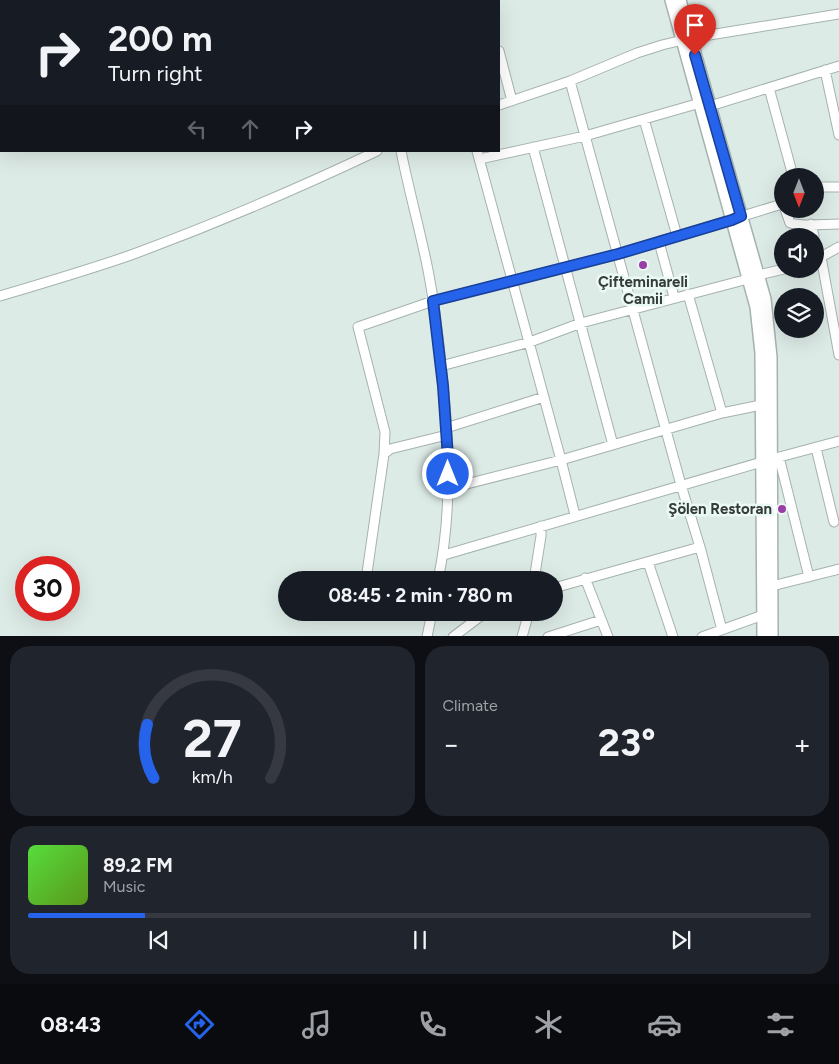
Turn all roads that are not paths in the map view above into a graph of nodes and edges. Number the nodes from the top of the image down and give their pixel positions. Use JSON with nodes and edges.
{"nodes":[{"id":1,"x":671,"y":0,"type":"edge"},
{"id":2,"x":680,"y":0,"type":"edge"},
{"id":3,"x":839,"y":14,"type":"edge"},
{"id":4,"x":687,"y":39,"type":"junction"},
{"id":5,"x":500,"y":55,"type":"edge"},
{"id":6,"x":839,"y":66,"type":"edge"},
{"id":7,"x":825,"y":70,"type":"junction"},
{"id":8,"x":570,"y":81,"type":"junction"},
{"id":9,"x":769,"y":88,"type":"junction"},
{"id":10,"x":512,"y":101,"type":"junction"},
{"id":11,"x":705,"y":104,"type":"junction"},
{"id":12,"x":500,"y":106,"type":"edge"},
{"id":13,"x":644,"y":119,"type":"junction"},
{"id":14,"x":839,"y":135,"type":"edge"},
{"id":15,"x":586,"y":136,"type":"junction"},
{"id":16,"x":533,"y":148,"type":"junction"},
{"id":17,"x":375,"y":152,"type":"edge"},
{"id":18,"x":401,"y":152,"type":"edge"},
{"id":19,"x":479,"y":155,"type":"edge"},
{"id":20,"x":791,"y":168,"type":"edge"},
{"id":21,"x":824,"y":187,"type":"edge"},
{"id":22,"x":839,"y":187,"type":"edge"},
{"id":23,"x":774,"y":206,"type":"edge"},
{"id":24,"x":737,"y":218,"type":"junction"},
{"id":25,"x":788,"y":218,"type":"edge"},
{"id":26,"x":812,"y":224,"type":"junction"},
{"id":27,"x":839,"y":224,"type":"edge"},
{"id":28,"x":813,"y":228,"type":"edge"},
{"id":29,"x":677,"y":236,"type":"junction"},
{"id":30,"x":659,"y":242,"type":"junction"},
{"id":31,"x":839,"y":247,"type":"edge"},
{"id":32,"x":618,"y":254,"type":"junction"},
{"id":33,"x":824,"y":254,"type":"edge"},
{"id":34,"x":566,"y":266,"type":"junction"},
{"id":35,"x":774,"y":272,"type":"edge"},
{"id":36,"x":753,"y":277,"type":"junction"},
{"id":37,"x":822,"y":278,"type":"edge"},
{"id":38,"x":514,"y":281,"type":"junction"},
{"id":39,"x":688,"y":294,"type":"junction"},
{"id":40,"x":0,"y":296,"type":"edge"},
{"id":41,"x":674,"y":297,"type":"junction"},
{"id":42,"x":433,"y":301,"type":"junction"},
{"id":43,"x":633,"y":310,"type":"junction"},
{"id":44,"x":581,"y":324,"type":"junction"},
{"id":45,"x":530,"y":342,"type":"junction"},
{"id":46,"x":839,"y":355,"type":"edge"},
{"id":47,"x":441,"y":366,"type":"junction"},
{"id":48,"x":544,"y":397,"type":"junction"},
{"id":49,"x":761,"y":405,"type":"junction"},
{"id":50,"x":722,"y":413,"type":"junction"},
{"id":51,"x":666,"y":429,"type":"junction"},
{"id":52,"x":447,"y":431,"type":"junction"},
{"id":53,"x":839,"y":442,"type":"edge"},
{"id":54,"x":613,"y":445,"type":"junction"},
{"id":55,"x":816,"y":448,"type":"junction"},
{"id":56,"x":384,"y":454,"type":"junction"},
{"id":57,"x":771,"y":459,"type":"junction"},
{"id":58,"x":561,"y":460,"type":"junction"},
{"id":59,"x":681,"y":485,"type":"junction"},
{"id":60,"x":447,"y":489,"type":"junction"},
{"id":61,"x":575,"y":515,"type":"junction"},
{"id":62,"x":834,"y":522,"type":"dead end"},
{"id":63,"x":541,"y":526,"type":"junction"},
{"id":64,"x":700,"y":547,"type":"junction"},
{"id":65,"x":444,"y":555,"type":"junction"},
{"id":66,"x":648,"y":562,"type":"junction"},
{"id":67,"x":839,"y":569,"type":"edge"},
{"id":68,"x":367,"y":571,"type":"edge"},
{"id":69,"x":440,"y":571,"type":"edge"},
{"id":70,"x":535,"y":571,"type":"edge"},
{"id":71,"x":809,"y":577,"type":"junction"},
{"id":72,"x":585,"y":578,"type":"junction"},
{"id":73,"x":563,"y":585,"type":"edge"},
{"id":74,"x":772,"y":586,"type":"junction"},
{"id":75,"x":763,"y":615,"type":"junction"},
{"id":76,"x":601,"y":620,"type":"junction"},
{"id":77,"x":429,"y":621,"type":"edge"},
{"id":78,"x":474,"y":621,"type":"edge"},
{"id":79,"x":526,"y":621,"type":"edge"},
{"id":80,"x":468,"y":625,"type":"junction"},
{"id":81,"x":722,"y":630,"type":"junction"},
{"id":82,"x":426,"y":636,"type":"edge"},
{"id":83,"x":453,"y":636,"type":"edge"},
{"id":84,"x":466,"y":636,"type":"edge"},
{"id":85,"x":522,"y":636,"type":"edge"},
{"id":86,"x":548,"y":636,"type":"edge"},
{"id":87,"x":608,"y":636,"type":"edge"},
{"id":88,"x":673,"y":636,"type":"edge"},
{"id":89,"x":702,"y":636,"type":"edge"},
{"id":90,"x":763,"y":636,"type":"edge"},
{"id":91,"x":772,"y":636,"type":"edge"}],
"edges":[{"from":1,"to":4,"type":"main road"},
{"from":2,"to":4,"type":"main road"},
{"from":3,"to":4,"type":"street"},
{"from":4,"to":8,"type":"street"},
{"from":4,"to":11,"type":"main road"},
{"from":5,"to":10,"type":"street"},
{"from":6,"to":7,"type":"street"},
{"from":7,"to":9,"type":"street"},
{"from":7,"to":14,"type":"street"},
{"from":8,"to":10,"type":"street"},
{"from":8,"to":15,"type":"street"},
{"from":9,"to":11,"type":"street"},
{"from":9,"to":20,"type":"street"},
{"from":10,"to":12,"type":"street"},
{"from":11,"to":13,"type":"street"},
{"from":11,"to":24,"type":"main road"},
{"from":13,"to":15,"type":"street"},
{"from":13,"to":29,"type":"street"},
{"from":15,"to":16,"type":"street"},
{"from":15,"to":32,"type":"street"},
{"from":16,"to":19,"type":"street"},
{"from":16,"to":34,"type":"street"},
{"from":17,"to":40,"type":"street"},
{"from":18,"to":42,"type":"street"},
{"from":19,"to":38,"type":"street"},
{"from":21,"to":22,"type":"street"},
{"from":23,"to":24,"type":"street"},
{"from":24,"to":29,"type":"street"},
{"from":24,"to":36,"type":"main road"},
{"from":25,"to":26,"type":"street"},
{"from":26,"to":27,"type":"street"},
{"from":26,"to":28,"type":"street"},
{"from":29,"to":30,"type":"street"},
{"from":30,"to":32,"type":"street"},
{"from":30,"to":41,"type":"street"},
{"from":31,"to":33,"type":"street"},
{"from":32,"to":34,"type":"street"},
{"from":32,"to":43,"type":"street"},
{"from":34,"to":38,"type":"street"},
{"from":34,"to":44,"type":"street"},
{"from":35,"to":36,"type":"street"},
{"from":36,"to":39,"type":"street"},
{"from":36,"to":49,"type":"main road"},
{"from":36,"to":57,"type":"main road"},
{"from":37,"to":46,"type":"street"},
{"from":38,"to":42,"type":"street"},
{"from":38,"to":45,"type":"street"},
{"from":39,"to":41,"type":"street"},
{"from":39,"to":50,"type":"street"},
{"from":41,"to":43,"type":"street"},
{"from":42,"to":47,"type":"street"},
{"from":42,"to":56,"type":"street"},
{"from":43,"to":44,"type":"street"},
{"from":43,"to":51,"type":"street"},
{"from":44,"to":45,"type":"street"},
{"from":44,"to":54,"type":"street"},
{"from":45,"to":47,"type":"street"},
{"from":45,"to":48,"type":"street"},
{"from":47,"to":52,"type":"street"},
{"from":48,"to":52,"type":"street"},
{"from":48,"to":58,"type":"street"},
{"from":49,"to":50,"type":"street"},
{"from":49,"to":57,"type":"main road"},
{"from":50,"to":51,"type":"street"},
{"from":51,"to":54,"type":"street"},
{"from":51,"to":59,"type":"street"},
{"from":52,"to":56,"type":"street"},
{"from":52,"to":60,"type":"street"},
{"from":53,"to":55,"type":"street"},
{"from":54,"to":58,"type":"street"},
{"from":55,"to":57,"type":"street"},
{"from":55,"to":62,"type":"street"},
{"from":56,"to":68,"type":"street"},
{"from":57,"to":59,"type":"street"},
{"from":57,"to":71,"type":"street"},
{"from":57,"to":74,"type":"main road"},
{"from":57,"to":75,"type":"main road"},
{"from":58,"to":60,"type":"street"},
{"from":58,"to":61,"type":"street"},
{"from":59,"to":61,"type":"street"},
{"from":59,"to":64,"type":"street"},
{"from":60,"to":65,"type":"street"},
{"from":61,"to":63,"type":"street"},
{"from":63,"to":65,"type":"street"},
{"from":63,"to":70,"type":"street"},
{"from":64,"to":66,"type":"street"},
{"from":64,"to":81,"type":"street"},
{"from":65,"to":69,"type":"street"},
{"from":66,"to":72,"type":"street"},
{"from":66,"to":88,"type":"street"},
{"from":67,"to":71,"type":"street"},
{"from":71,"to":74,"type":"street"},
{"from":72,"to":73,"type":"street"},
{"from":72,"to":76,"type":"street"},
{"from":74,"to":91,"type":"main road"},
{"from":75,"to":81,"type":"street"},
{"from":75,"to":90,"type":"main road"},
{"from":76,"to":86,"type":"street"},
{"from":76,"to":87,"type":"street"},
{"from":77,"to":82,"type":"street"},
{"from":78,"to":80,"type":"street"},
{"from":79,"to":85,"type":"street"},
{"from":80,"to":83,"type":"street"},
{"from":80,"to":84,"type":"street"},
{"from":81,"to":89,"type":"street"}]}
